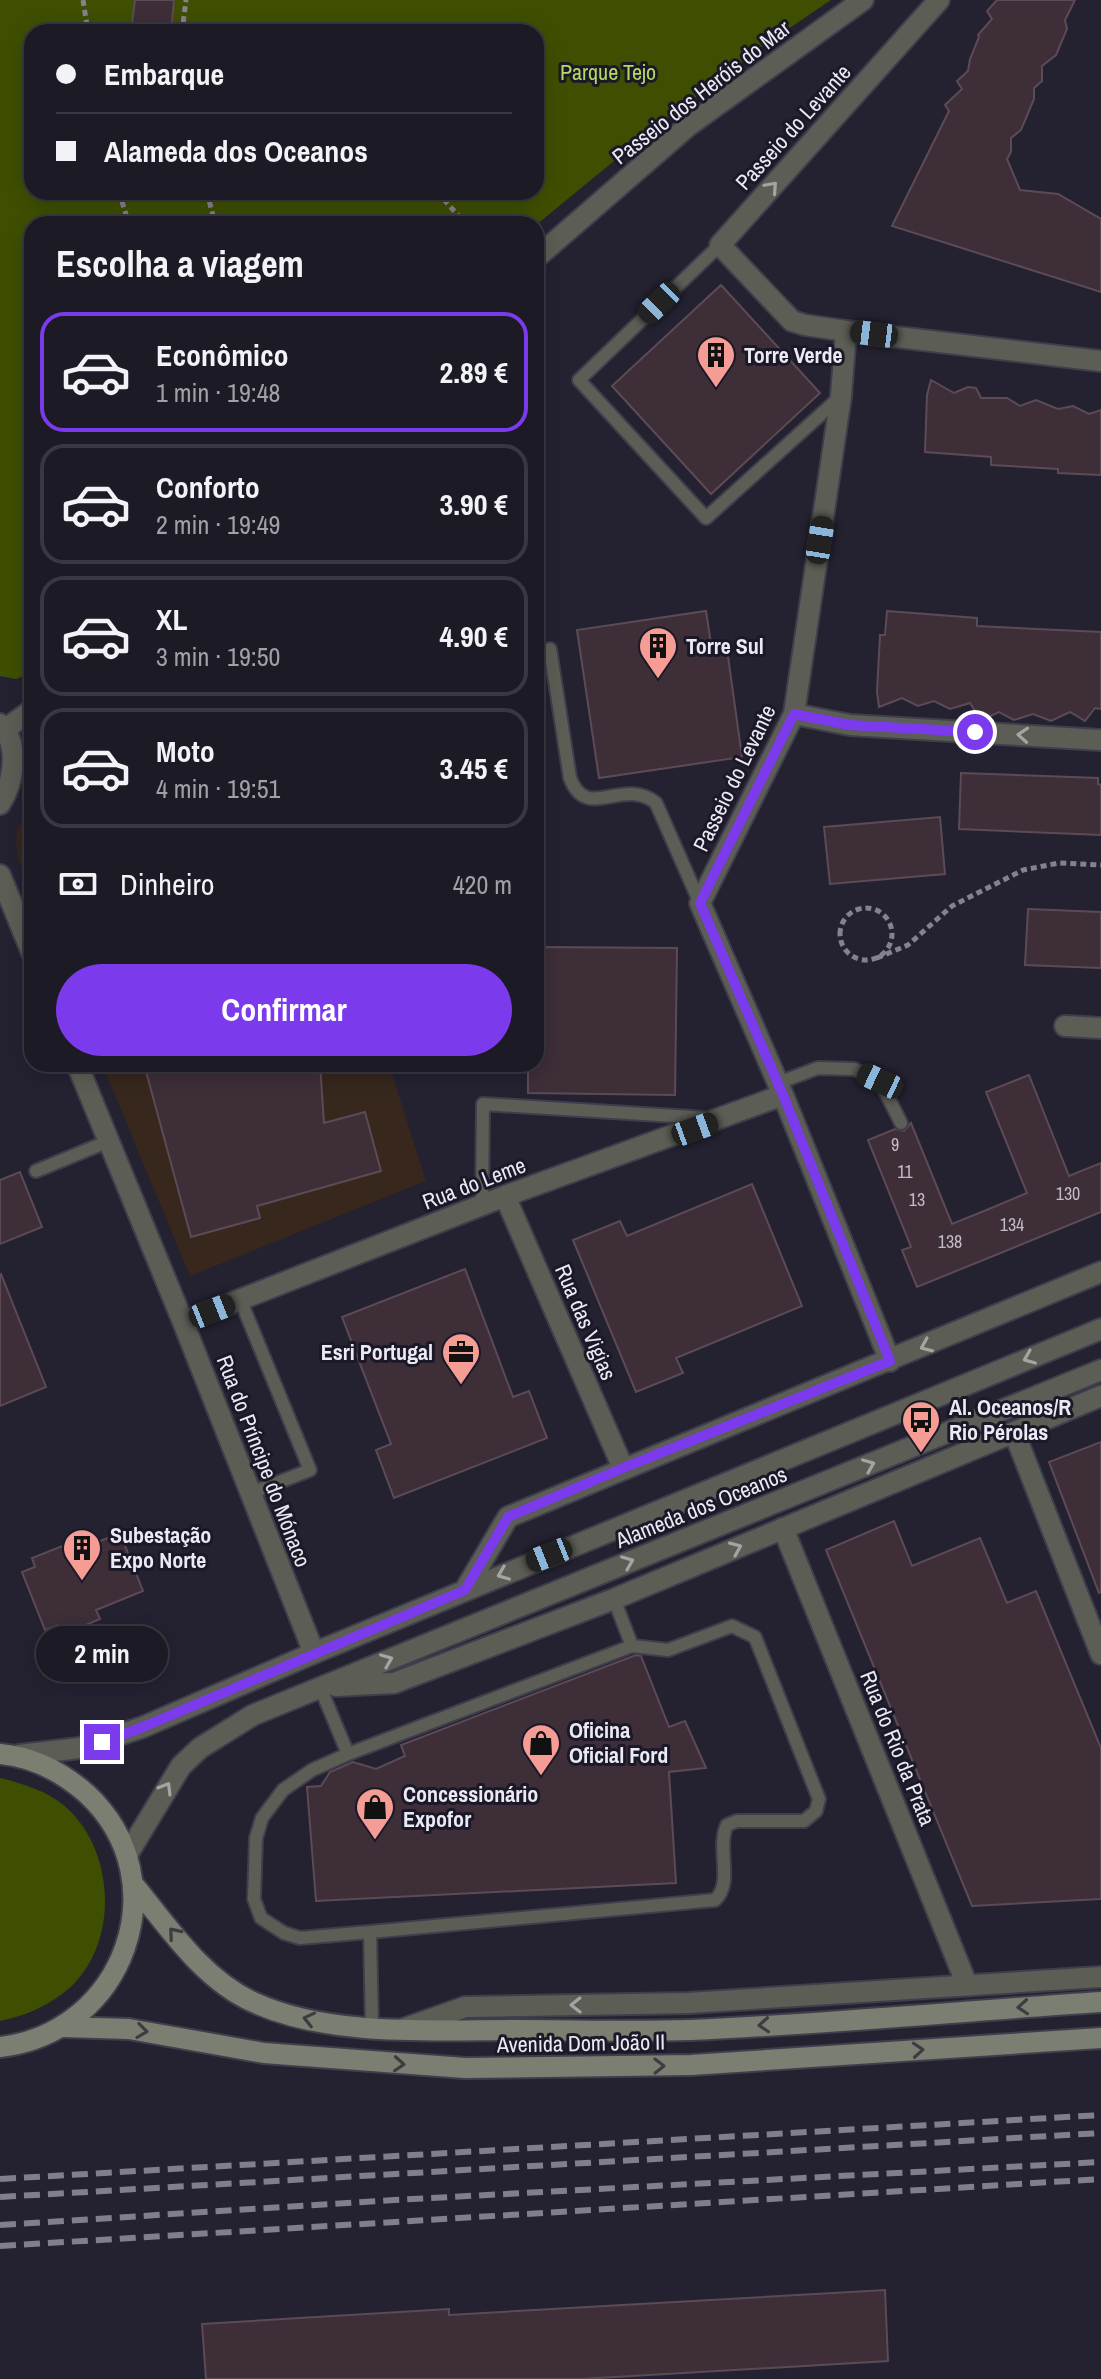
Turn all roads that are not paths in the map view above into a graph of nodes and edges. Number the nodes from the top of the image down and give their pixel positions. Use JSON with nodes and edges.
{"nodes":[{"id":1,"x":863,"y":0,"type":"edge"},
{"id":2,"x":939,"y":0,"type":"edge"},
{"id":3,"x":720,"y":245,"type":"junction"},
{"id":4,"x":544,"y":251,"type":"edge"},
{"id":5,"x":846,"y":331,"type":"junction"},
{"id":6,"x":1101,"y":361,"type":"edge"},
{"id":7,"x":841,"y":396,"type":"junction"},
{"id":8,"x":550,"y":649,"type":"dead end"},
{"id":9,"x":794,"y":714,"type":"junction"},
{"id":10,"x":24,"y":715,"type":"edge"},
{"id":11,"x":2,"y":729,"type":"edge"},
{"id":12,"x":1101,"y":740,"type":"edge"},
{"id":13,"x":0,"y":804,"type":"edge"},
{"id":14,"x":0,"y":875,"type":"edge"},
{"id":15,"x":700,"y":903,"type":"junction"},
{"id":16,"x":24,"y":934,"type":"edge"},
{"id":17,"x":1065,"y":1026,"type":"dead end"},
{"id":18,"x":1101,"y":1028,"type":"edge"},
{"id":19,"x":80,"y":1072,"type":"edge"},
{"id":20,"x":780,"y":1089,"type":"junction"},
{"id":21,"x":722,"y":1119,"type":"junction"},
{"id":22,"x":901,"y":1123,"type":"dead end"},
{"id":23,"x":109,"y":1141,"type":"junction"},
{"id":24,"x":36,"y":1171,"type":"dead end"},
{"id":25,"x":505,"y":1196,"type":"junction"},
{"id":26,"x":482,"y":1205,"type":"junction"},
{"id":27,"x":1101,"y":1272,"type":"edge"},
{"id":28,"x":240,"y":1299,"type":"junction"},
{"id":29,"x":183,"y":1322,"type":"junction"},
{"id":30,"x":1101,"y":1329,"type":"edge"},
{"id":31,"x":890,"y":1361,"type":"junction"},
{"id":32,"x":1101,"y":1370,"type":"edge"},
{"id":33,"x":1101,"y":1396,"type":"edge"},
{"id":34,"x":1014,"y":1432,"type":"junction"},
{"id":35,"x":623,"y":1468,"type":"junction"},
{"id":36,"x":251,"y":1493,"type":"junction"},
{"id":37,"x":783,"y":1528,"type":"junction"},
{"id":38,"x":465,"y":1590,"type":"junction"},
{"id":39,"x":614,"y":1599,"type":"junction"},
{"id":40,"x":632,"y":1646,"type":"junction"},
{"id":41,"x":314,"y":1653,"type":"junction"},
{"id":42,"x":1101,"y":1654,"type":"edge"},
{"id":43,"x":320,"y":1687,"type":"junction"},
{"id":44,"x":9,"y":1754,"type":"edge"},
{"id":45,"x":348,"y":1754,"type":"junction"},
{"id":46,"x":127,"y":1855,"type":"junction"},
{"id":47,"x":133,"y":1884,"type":"junction"},
{"id":48,"x":370,"y":1932,"type":"junction"},
{"id":49,"x":1101,"y":1977,"type":"edge"},
{"id":50,"x":967,"y":1985,"type":"junction"},
{"id":51,"x":1101,"y":2002,"type":"edge"},
{"id":52,"x":64,"y":2027,"type":"junction"},
{"id":53,"x":372,"y":2028,"type":"junction"},
{"id":54,"x":403,"y":2029,"type":"junction"},
{"id":55,"x":1101,"y":2038,"type":"edge"},
{"id":56,"x":0,"y":2047,"type":"edge"}],
"edges":[{"from":1,"to":4,"type":"street","name":"Passeio dos Heróis do Mar"},
{"from":3,"to":2,"type":"street","name":"Passeio do Levante","one_way":true},
{"from":3,"to":5,"type":"street"},
{"from":3,"to":7,"type":"lane"},
{"from":5,"to":6,"type":"street"},
{"from":5,"to":7,"type":"street","name":"Passeio do Levante"},
{"from":7,"to":9,"type":"street","name":"Passeio do Levante"},
{"from":8,"to":15,"type":"lane"},
{"from":12,"to":9,"type":"street","one_way":true},
{"from":9,"to":15,"type":"street","name":"Passeio do Levante"},
{"from":10,"to":11,"type":"street"},
{"from":11,"to":13,"type":"street"},
{"from":14,"to":16,"type":"street"},
{"from":15,"to":20,"type":"street"},
{"from":17,"to":18,"type":"street"},
{"from":19,"to":23,"type":"street","name":"Rua do Príncipe do Mónaco"},
{"from":20,"to":21,"type":"street","name":"Rua do Leme"},
{"from":20,"to":22,"type":"lane"},
{"from":20,"to":31,"type":"street"},
{"from":21,"to":25,"type":"street","name":"Rua do Leme"},
{"from":21,"to":26,"type":"lane"},
{"from":23,"to":24,"type":"lane"},
{"from":23,"to":29,"type":"street","name":"Rua do Príncipe do Mónaco"},
{"from":25,"to":26,"type":"street","name":"Rua do Leme"},
{"from":25,"to":35,"type":"street","name":"Rua das Vigias"},
{"from":26,"to":28,"type":"street","name":"Rua do Leme"},
{"from":27,"to":31,"type":"street","one_way":true},
{"from":28,"to":29,"type":"street","name":"Rua do Leme"},
{"from":28,"to":36,"type":"lane"},
{"from":29,"to":36,"type":"street","name":"Rua do Príncipe do Mónaco"},
{"from":30,"to":38,"type":"street","name":"Alameda dos Oceanos","one_way":true},
{"from":31,"to":35,"type":"street"},
{"from":43,"to":32,"type":"street","name":"Alameda dos Oceanos","one_way":true},
{"from":33,"to":34,"type":"street","name":"Alameda dos Oceanos"},
{"from":34,"to":37,"type":"street","name":"Alameda dos Oceanos"},
{"from":34,"to":42,"type":"street"},
{"from":35,"to":38,"type":"street"},
{"from":36,"to":41,"type":"street","name":"Rua do Príncipe do Mónaco"},
{"from":39,"to":37,"type":"street","name":"Alameda dos Oceanos","one_way":true},
{"from":37,"to":50,"type":"street","name":"Rua do Rio da Prata"},
{"from":38,"to":41,"type":"street","name":"Alameda dos Oceanos"},
{"from":39,"to":40,"type":"lane"},
{"from":39,"to":43,"type":"street","name":"Alameda dos Oceanos"},
{"from":40,"to":45,"type":"lane"},
{"from":40,"to":48,"type":"lane"},
{"from":41,"to":44,"type":"street","name":"Alameda dos Oceanos"},
{"from":43,"to":45,"type":"lane"},
{"from":46,"to":43,"type":"street","name":"Alameda dos Oceanos","one_way":true},
{"from":44,"to":46,"type":"main road"},
{"from":45,"to":48,"type":"lane"},
{"from":46,"to":47,"type":"main road"},
{"from":47,"to":52,"type":"main road"},
{"from":53,"to":47,"type":"main road","name":"Avenida Dom João II","one_way":true},
{"from":48,"to":53,"type":"lane"},
{"from":49,"to":50,"type":"street"},
{"from":50,"to":54,"type":"street","one_way":true},
{"from":51,"to":54,"type":"main road","name":"Avenida Dom João II","one_way":true},
{"from":52,"to":55,"type":"main road","name":"Avenida Dom João II","one_way":true},
{"from":52,"to":56,"type":"main road"},
{"from":53,"to":54,"type":"main road","name":"Avenida Dom João II"}]}
